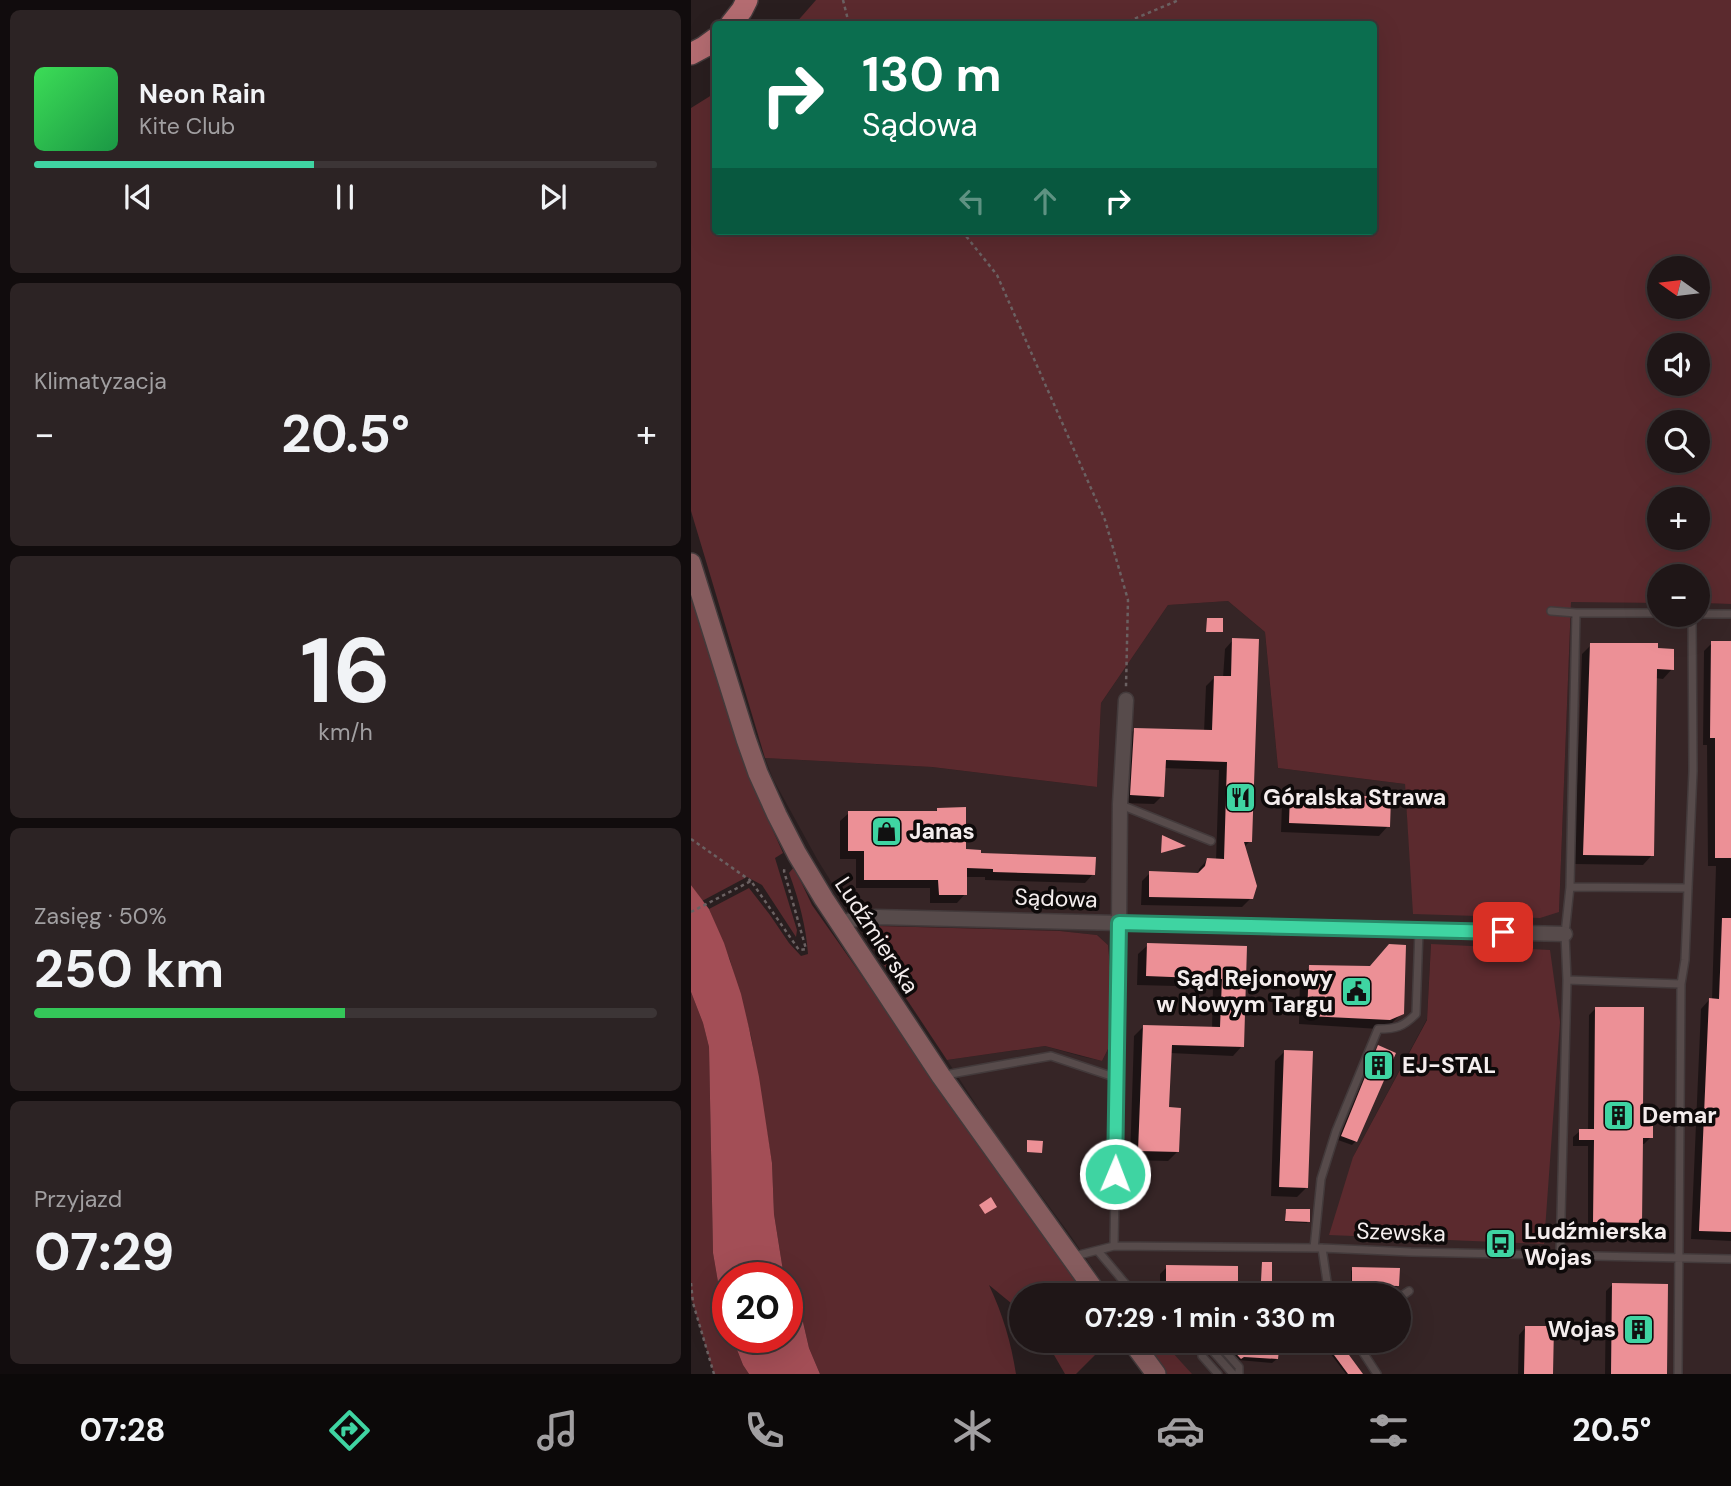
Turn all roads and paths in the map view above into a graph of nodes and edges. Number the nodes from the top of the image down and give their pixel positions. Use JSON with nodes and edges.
{"nodes":[{"id":1,"x":747,"y":0,"type":"edge"},
{"id":2,"x":843,"y":0,"type":"edge"},
{"id":3,"x":1179,"y":0,"type":"edge"},
{"id":4,"x":733,"y":21,"type":"edge"},
{"id":5,"x":848,"y":21,"type":"edge"},
{"id":6,"x":1129,"y":21,"type":"edge"},
{"id":7,"x":712,"y":42,"type":"edge"},
{"id":8,"x":691,"y":54,"type":"edge"},
{"id":9,"x":965,"y":235,"type":"edge"},
{"id":10,"x":691,"y":563,"type":"edge"},
{"id":11,"x":1551,"y":611,"type":"dead end"},
{"id":12,"x":1576,"y":613,"type":"junction"},
{"id":13,"x":1647,"y":613,"type":"edge"},
{"id":14,"x":1710,"y":614,"type":"edge"},
{"id":15,"x":1731,"y":614,"type":"edge"},
{"id":16,"x":1691,"y":627,"type":"edge"},
{"id":17,"x":1126,"y":700,"type":"joint"},
{"id":18,"x":1120,"y":804,"type":"junction"},
{"id":19,"x":691,"y":839,"type":"edge"},
{"id":20,"x":1211,"y":841,"type":"dead end"},
{"id":21,"x":797,"y":854,"type":"junction"},
{"id":22,"x":751,"y":881,"type":"junction"},
{"id":23,"x":1570,"y":887,"type":"junction"},
{"id":24,"x":1688,"y":888,"type":"junction"},
{"id":25,"x":691,"y":912,"type":"edge"},
{"id":26,"x":1119,"y":923,"type":"junction"},
{"id":27,"x":840,"y":924,"type":"junction"},
{"id":28,"x":1419,"y":930,"type":"junction"},
{"id":29,"x":1565,"y":934,"type":"junction"},
{"id":30,"x":1567,"y":980,"type":"junction"},
{"id":31,"x":1681,"y":984,"type":"junction"},
{"id":32,"x":941,"y":1076,"type":"junction"},
{"id":33,"x":1117,"y":1078,"type":"junction"},
{"id":34,"x":1114,"y":1247,"type":"junction"},
{"id":35,"x":1318,"y":1248,"type":"junction"},
{"id":36,"x":1098,"y":1251,"type":"junction"},
{"id":37,"x":1560,"y":1256,"type":"junction"},
{"id":38,"x":1070,"y":1257,"type":"junction"},
{"id":39,"x":1680,"y":1257,"type":"junction"},
{"id":40,"x":1731,"y":1259,"type":"edge"},
{"id":41,"x":691,"y":1283,"type":"edge"},
{"id":42,"x":1089,"y":1283,"type":"edge"},
{"id":43,"x":1125,"y":1283,"type":"edge"},
{"id":44,"x":1326,"y":1283,"type":"edge"},
{"id":45,"x":1141,"y":1353,"type":"edge"},
{"id":46,"x":1202,"y":1353,"type":"edge"},
{"id":47,"x":1214,"y":1353,"type":"edge"},
{"id":48,"x":1227,"y":1353,"type":"edge"},
{"id":49,"x":1363,"y":1353,"type":"edge"},
{"id":50,"x":714,"y":1374,"type":"edge"},
{"id":51,"x":1156,"y":1374,"type":"edge"},
{"id":52,"x":1218,"y":1374,"type":"edge"},
{"id":53,"x":1232,"y":1374,"type":"edge"},
{"id":54,"x":1239,"y":1374,"type":"edge"},
{"id":55,"x":1377,"y":1374,"type":"edge"},
{"id":56,"x":1678,"y":1374,"type":"edge"}],
"edges":[{"from":1,"to":4,"type":"main road"},
{"from":2,"to":5,"type":"path"},
{"from":3,"to":6,"type":"path"},
{"from":7,"to":8,"type":"main road"},
{"from":9,"to":17,"type":"path"},
{"from":10,"to":21,"type":"main road","name":"Ludźmierska"},
{"from":11,"to":12,"type":"lane"},
{"from":12,"to":13,"type":"lane"},
{"from":12,"to":23,"type":"lane"},
{"from":14,"to":15,"type":"lane"},
{"from":16,"to":24,"type":"lane"},
{"from":17,"to":18,"type":"street"},
{"from":18,"to":20,"type":"lane"},
{"from":18,"to":26,"type":"street"},
{"from":19,"to":22,"type":"path"},
{"from":21,"to":22,"type":"path"},
{"from":21,"to":27,"type":"main road","name":"Ludźmierska"},
{"from":22,"to":25,"type":"path"},
{"from":23,"to":24,"type":"lane"},
{"from":23,"to":29,"type":"lane"},
{"from":24,"to":31,"type":"lane"},
{"from":26,"to":27,"type":"street","name":"Sądowa"},
{"from":26,"to":28,"type":"street","name":"Sądowa"},
{"from":26,"to":33,"type":"lane"},
{"from":27,"to":32,"type":"main road","name":"Ludźmierska"},
{"from":28,"to":29,"type":"street","name":"Sądowa"},
{"from":28,"to":35,"type":"lane"},
{"from":29,"to":30,"type":"lane"},
{"from":30,"to":31,"type":"lane"},
{"from":30,"to":37,"type":"lane"},
{"from":31,"to":39,"type":"lane"},
{"from":32,"to":33,"type":"lane"},
{"from":32,"to":38,"type":"main road","name":"Ludźmierska"},
{"from":33,"to":34,"type":"lane"},
{"from":34,"to":35,"type":"lane","name":"Szewska"},
{"from":34,"to":36,"type":"lane","name":"Szewska"},
{"from":35,"to":37,"type":"lane","name":"Szewska"},
{"from":35,"to":44,"type":"lane"},
{"from":36,"to":38,"type":"lane","name":"Szewska"},
{"from":36,"to":43,"type":"lane"},
{"from":37,"to":39,"type":"lane","name":"Szewska"},
{"from":38,"to":42,"type":"main road","name":"Ludźmierska"},
{"from":39,"to":40,"type":"lane","name":"Szewska"},
{"from":39,"to":56,"type":"lane"},
{"from":41,"to":50,"type":"path"},
{"from":45,"to":51,"type":"main road"},
{"from":46,"to":52,"type":"lane"},
{"from":47,"to":53,"type":"lane"},
{"from":48,"to":54,"type":"lane"},
{"from":49,"to":55,"type":"lane"}]}
